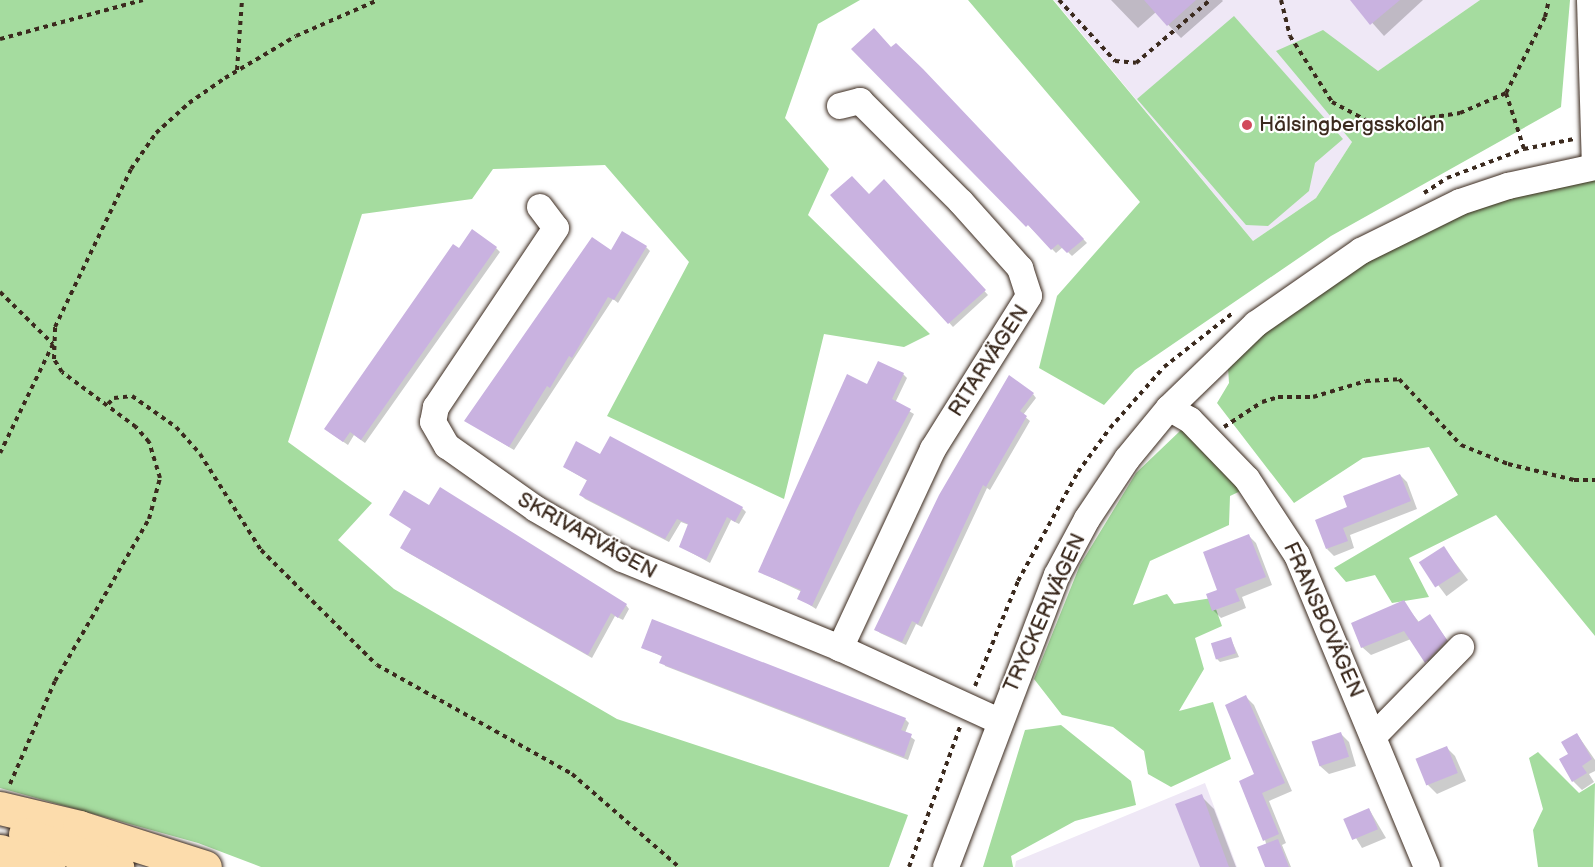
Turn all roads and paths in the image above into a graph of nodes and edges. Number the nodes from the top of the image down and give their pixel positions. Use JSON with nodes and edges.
{"nodes":[{"id":1,"x":143,"y":0,"type":"edge"},
{"id":2,"x":242,"y":0,"type":"edge"},
{"id":3,"x":378,"y":0,"type":"edge"},
{"id":4,"x":1059,"y":0,"type":"edge"},
{"id":5,"x":1210,"y":0,"type":"edge"},
{"id":6,"x":1281,"y":0,"type":"edge"},
{"id":7,"x":1549,"y":0,"type":"edge"},
{"id":8,"x":1590,"y":0,"type":"edge"},
{"id":9,"x":0,"y":39,"type":"edge"},
{"id":10,"x":237,"y":71,"type":"junction"},
{"id":11,"x":1506,"y":93,"type":"junction"},
{"id":12,"x":840,"y":106,"type":"dead end"},
{"id":13,"x":1524,"y":149,"type":"dead end"},
{"id":14,"x":1595,"y":166,"type":"edge"},
{"id":15,"x":540,"y":207,"type":"dead end"},
{"id":16,"x":0,"y":292,"type":"edge"},
{"id":17,"x":53,"y":344,"type":"junction"},
{"id":18,"x":108,"y":404,"type":"junction"},
{"id":19,"x":1169,"y":408,"type":"junction"},
{"id":20,"x":1208,"y":438,"type":"junction"},
{"id":21,"x":0,"y":453,"type":"edge"},
{"id":22,"x":1595,"y":480,"type":"edge"},
{"id":23,"x":1461,"y":647,"type":"dead end"},
{"id":24,"x":840,"y":648,"type":"junction"},
{"id":25,"x":999,"y":721,"type":"junction"},
{"id":26,"x":1373,"y":737,"type":"junction"},
{"id":27,"x":3,"y":800,"type":"edge"},
{"id":28,"x":0,"y":826,"type":"edge"},
{"id":29,"x":0,"y":851,"type":"edge"},
{"id":30,"x":48,"y":867,"type":"edge"},
{"id":31,"x":117,"y":867,"type":"edge"},
{"id":32,"x":205,"y":867,"type":"edge"},
{"id":33,"x":679,"y":867,"type":"edge"},
{"id":34,"x":946,"y":867,"type":"edge"},
{"id":35,"x":1427,"y":867,"type":"edge"}],
"edges":[{"from":1,"to":9,"type":"path"},
{"from":2,"to":10,"type":"path"},
{"from":3,"to":10,"type":"path"},
{"from":4,"to":5,"type":"path"},
{"from":6,"to":11,"type":"path"},
{"from":7,"to":11,"type":"path"},
{"from":8,"to":14,"type":"street"},
{"from":10,"to":17,"type":"path"},
{"from":11,"to":13,"type":"path"},
{"from":12,"to":24,"type":"street","name":"RITARVÄGEN"},
{"from":14,"to":19,"type":"street","name":"TRYCKERIVÄGEN"},
{"from":15,"to":24,"type":"street","name":"SKRIVARVÄGEN"},
{"from":16,"to":17,"type":"path"},
{"from":17,"to":18,"type":"path"},
{"from":17,"to":21,"type":"path"},
{"from":18,"to":27,"type":"path"},
{"from":18,"to":33,"type":"path"},
{"from":19,"to":20,"type":"street","name":"FRANSBOVÄGEN"},
{"from":19,"to":25,"type":"street","name":"TRYCKERIVÄGEN"},
{"from":20,"to":22,"type":"path"},
{"from":20,"to":26,"type":"street","name":"FRANSBOVÄGEN"},
{"from":23,"to":26,"type":"street"},
{"from":24,"to":25,"type":"street","name":"SKRIVARVÄGEN"},
{"from":25,"to":34,"type":"street","name":"TRYCKERIVÄGEN"},
{"from":26,"to":35,"type":"street","name":"FRANSBOVÄGEN"},
{"from":27,"to":32,"type":"highway"},
{"from":28,"to":31,"type":"highway"},
{"from":29,"to":30,"type":"highway"}]}
